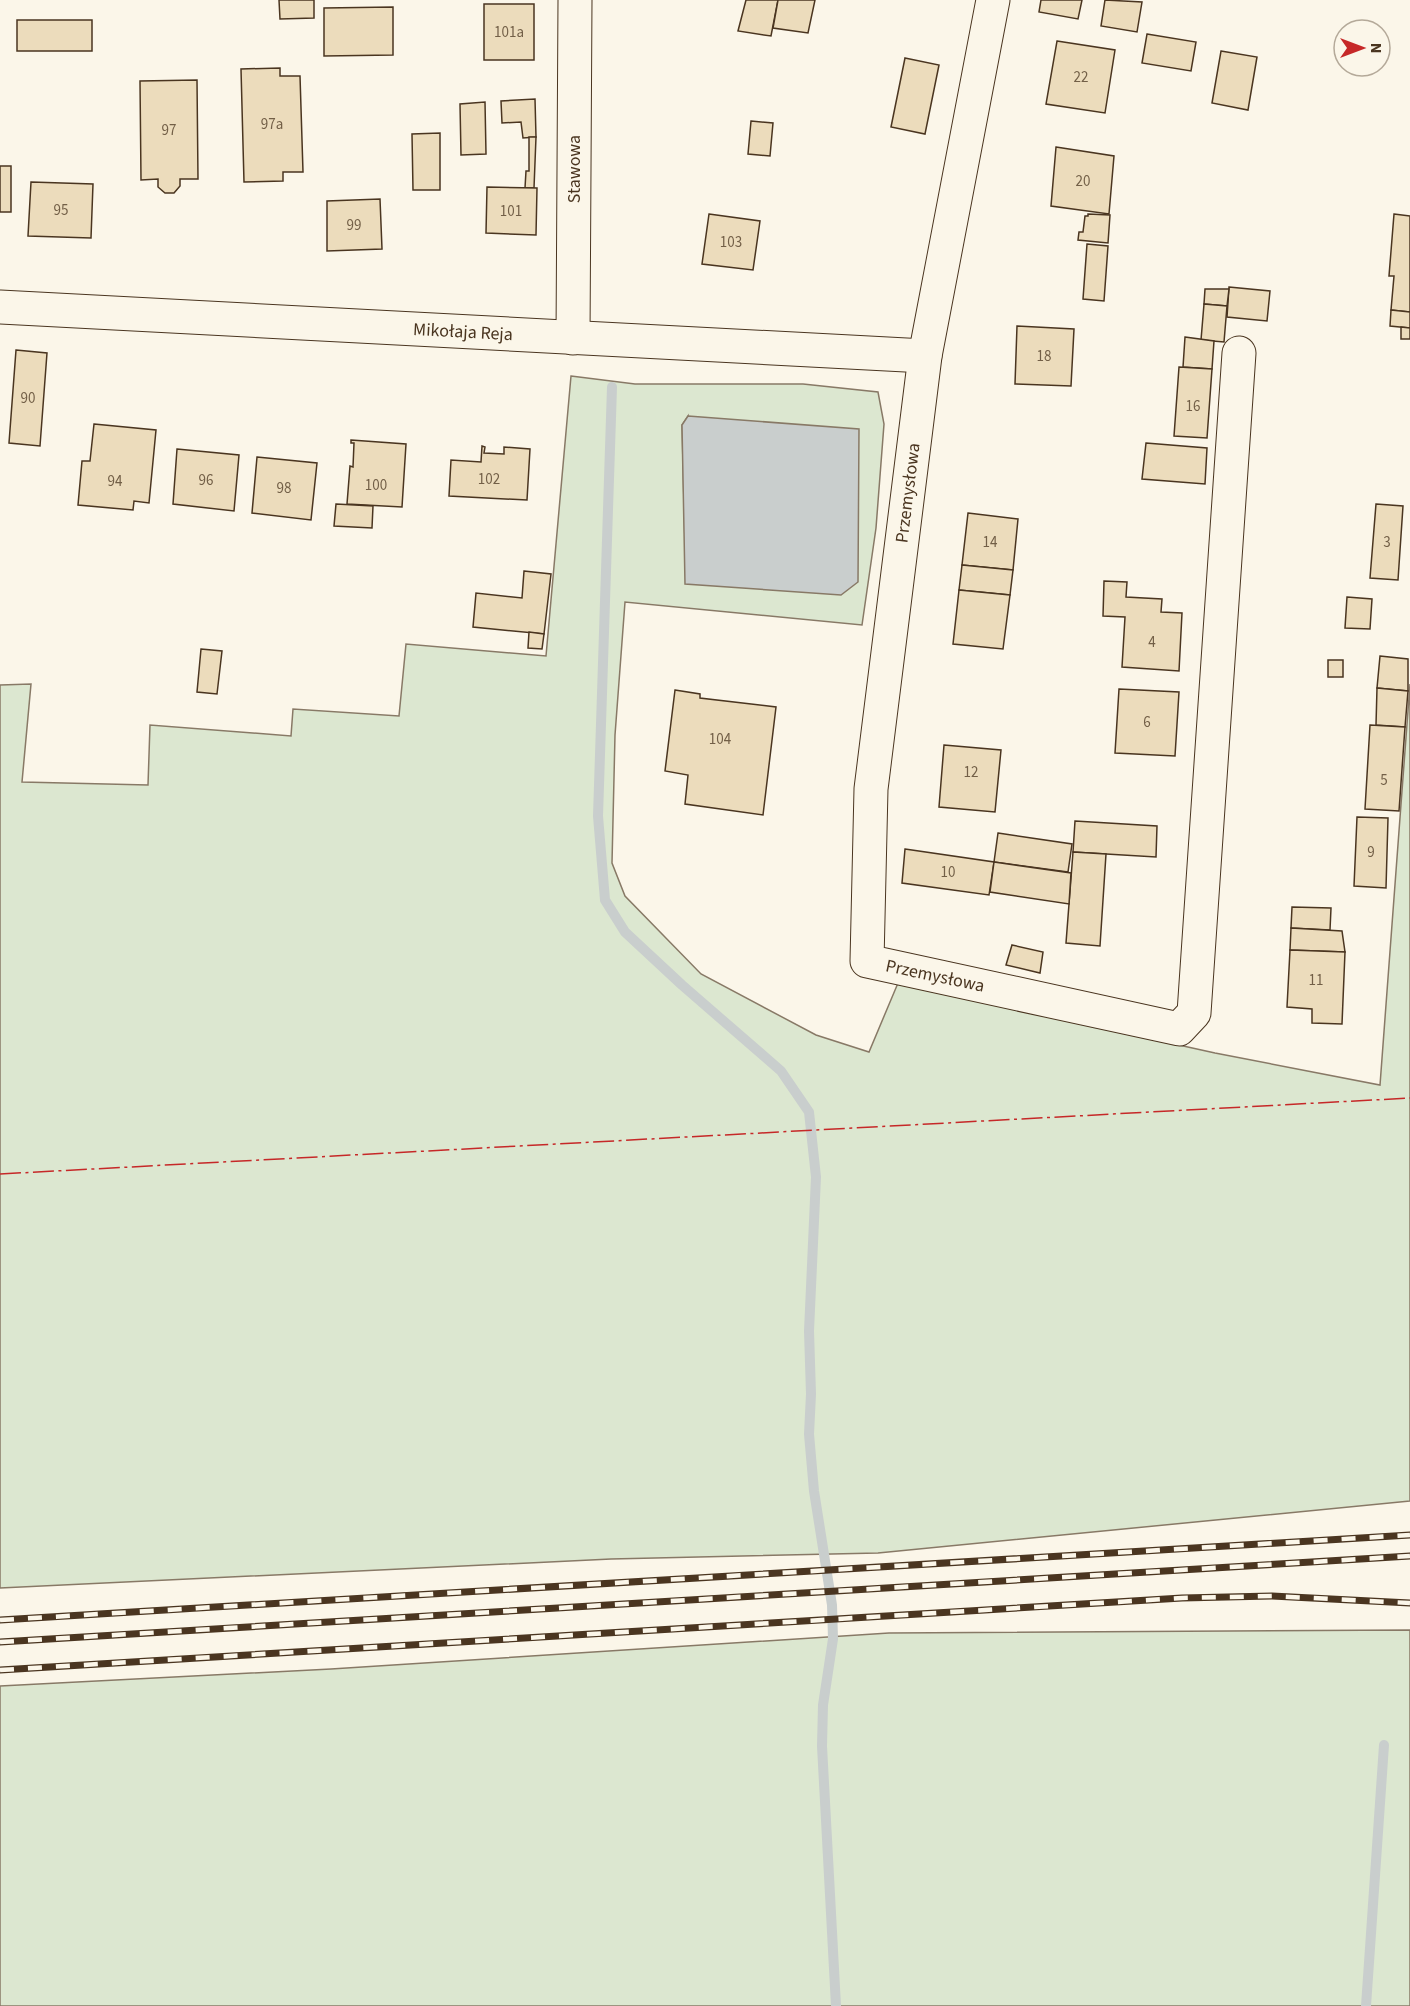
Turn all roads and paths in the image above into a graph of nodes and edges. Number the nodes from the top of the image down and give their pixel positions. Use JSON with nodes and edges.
{"nodes":[{"id":1,"x":575,"y":0,"type":"edge"},
{"id":2,"x":993,"y":0,"type":"edge"},
{"id":3,"x":0,"y":307,"type":"edge"},
{"id":4,"x":573,"y":338,"type":"junction"},
{"id":5,"x":1239,"y":353,"type":"dead end"},
{"id":6,"x":926,"y":356,"type":"junction"}],
"edges":[{"from":1,"to":4,"type":"street","name":"Stawowa"},
{"from":2,"to":6,"type":"street","name":"Przemysłowa"},
{"from":3,"to":4,"type":"street","name":"Mikołaja Reja"},
{"from":4,"to":6,"type":"street","name":"Mikołaja Reja"},
{"from":5,"to":6,"type":"street","name":"Przemysłowa"}]}
